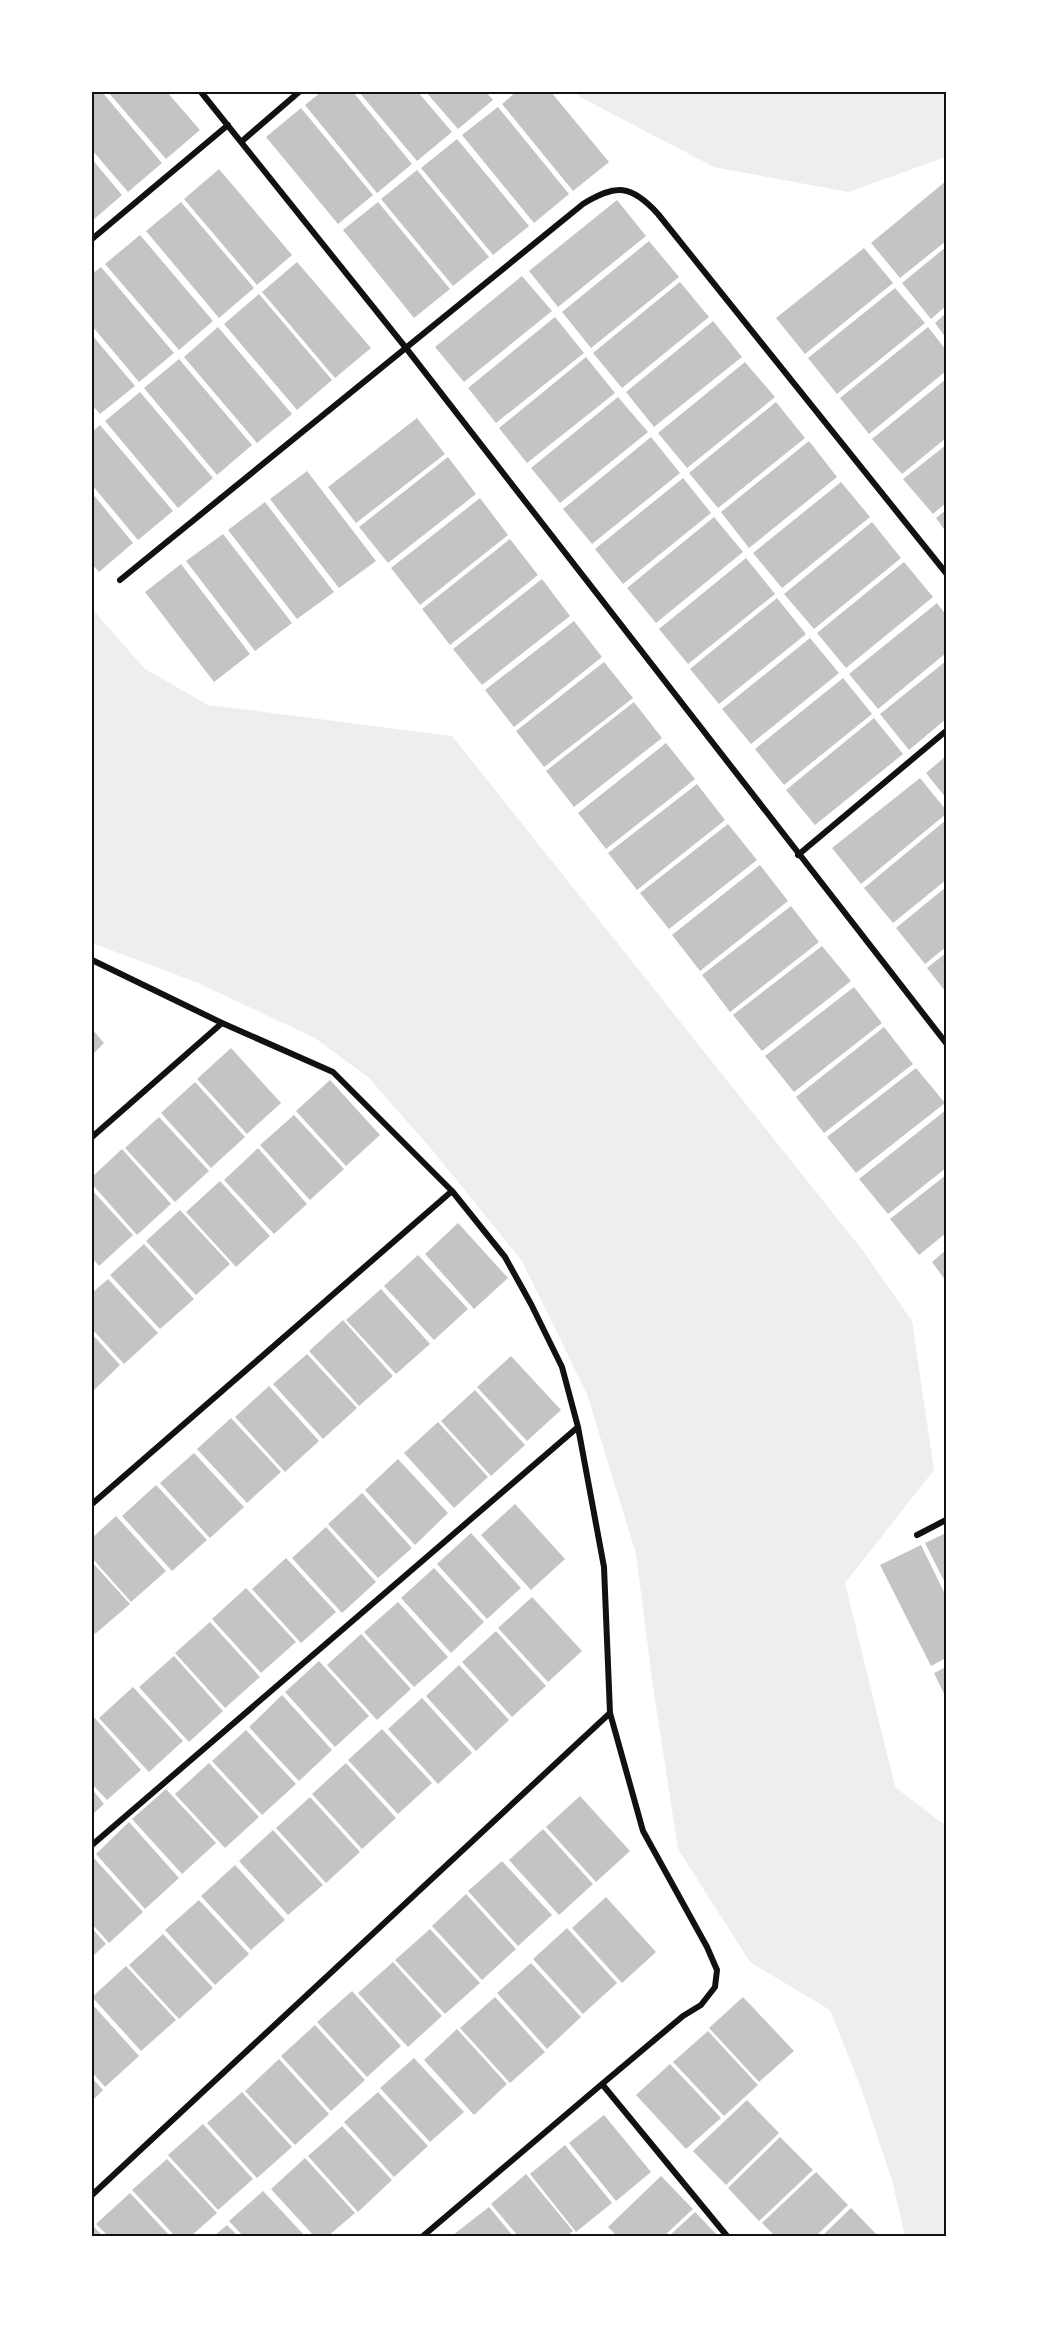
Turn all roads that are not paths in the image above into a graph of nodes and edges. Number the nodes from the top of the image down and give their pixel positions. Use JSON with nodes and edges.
{"nodes":[{"id":1,"x":201,"y":92,"type":"edge"},
{"id":2,"x":299,"y":92,"type":"edge"},
{"id":3,"x":228,"y":125,"type":"junction"},
{"id":4,"x":241,"y":142,"type":"junction"},
{"id":5,"x":92,"y":239,"type":"edge"},
{"id":6,"x":406,"y":348,"type":"junction"},
{"id":7,"x":946,"y":573,"type":"edge"},
{"id":8,"x":120,"y":580,"type":"dead end"},
{"id":9,"x":946,"y":731,"type":"edge"},
{"id":10,"x":798,"y":855,"type":"junction"},
{"id":11,"x":92,"y":960,"type":"edge"},
{"id":12,"x":222,"y":1023,"type":"junction"},
{"id":13,"x":946,"y":1043,"type":"edge"},
{"id":14,"x":92,"y":1137,"type":"edge"},
{"id":15,"x":452,"y":1191,"type":"junction"},
{"id":16,"x":578,"y":1427,"type":"junction"},
{"id":17,"x":92,"y":1504,"type":"edge"},
{"id":18,"x":946,"y":1520,"type":"edge"},
{"id":19,"x":916,"y":1535,"type":"dead end"},
{"id":20,"x":610,"y":1713,"type":"junction"},
{"id":21,"x":92,"y":1845,"type":"edge"},
{"id":22,"x":602,"y":2084,"type":"junction"},
{"id":23,"x":92,"y":2195,"type":"edge"},
{"id":24,"x":423,"y":2236,"type":"edge"},
{"id":25,"x":727,"y":2236,"type":"edge"}],
"edges":[{"from":1,"to":3,"type":"street"},
{"from":2,"to":4,"type":"street"},
{"from":3,"to":4,"type":"street"},
{"from":3,"to":5,"type":"street"},
{"from":4,"to":6,"type":"street"},
{"from":6,"to":7,"type":"street"},
{"from":6,"to":8,"type":"street"},
{"from":6,"to":10,"type":"street"},
{"from":9,"to":10,"type":"street"},
{"from":10,"to":13,"type":"street"},
{"from":11,"to":12,"type":"street"},
{"from":12,"to":14,"type":"street"},
{"from":12,"to":15,"type":"street"},
{"from":15,"to":16,"type":"street"},
{"from":15,"to":17,"type":"street"},
{"from":16,"to":20,"type":"street"},
{"from":16,"to":21,"type":"street"},
{"from":18,"to":19,"type":"street"},
{"from":20,"to":22,"type":"street"},
{"from":20,"to":23,"type":"street"},
{"from":22,"to":24,"type":"street"},
{"from":22,"to":25,"type":"street"}]}
